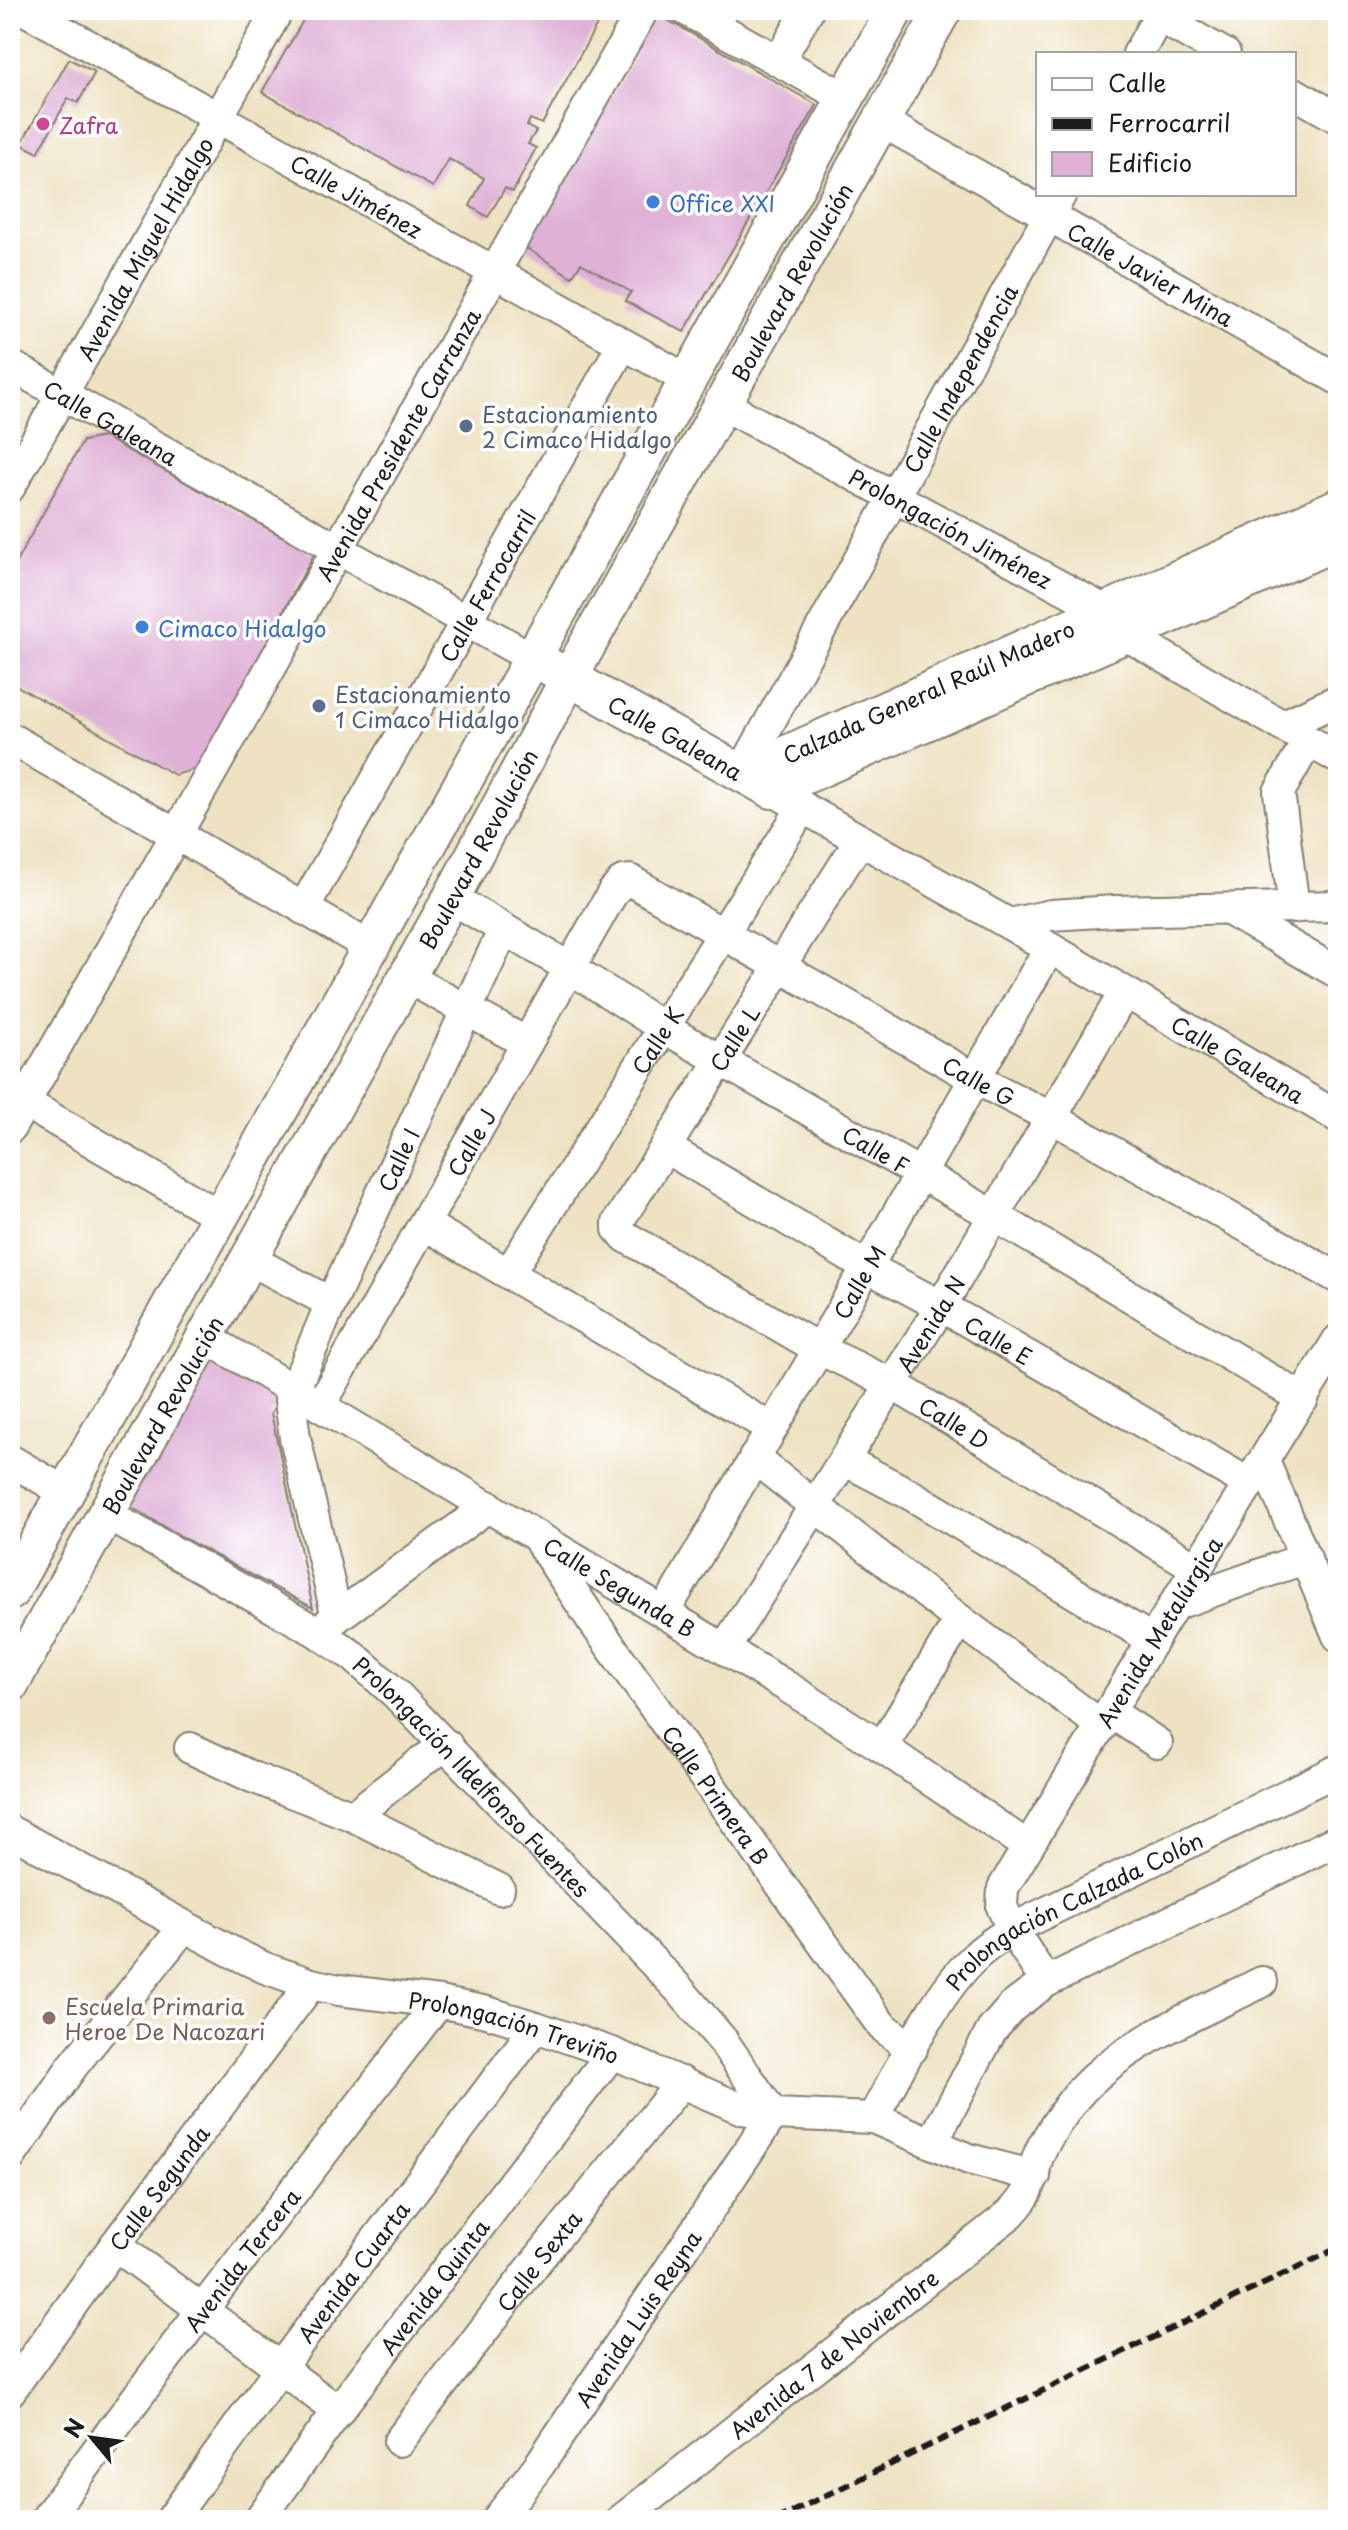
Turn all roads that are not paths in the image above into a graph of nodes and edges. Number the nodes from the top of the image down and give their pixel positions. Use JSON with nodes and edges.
{"nodes":[{"id":1,"x":25,"y":10,"type":"edge"},
{"id":2,"x":278,"y":10,"type":"edge"},
{"id":3,"x":643,"y":10,"type":"edge"},
{"id":4,"x":686,"y":10,"type":"edge"},
{"id":5,"x":808,"y":10,"type":"edge"},
{"id":6,"x":895,"y":10,"type":"edge"},
{"id":7,"x":943,"y":10,"type":"edge"},
{"id":8,"x":1160,"y":14,"type":"edge"},
{"id":9,"x":1139,"y":52,"type":"edge"},
{"id":10,"x":1222,"y":52,"type":"edge"},
{"id":11,"x":779,"y":61,"type":"junction"},
{"id":12,"x":1296,"y":94,"type":"edge"},
{"id":13,"x":846,"y":98,"type":"junction"},
{"id":14,"x":217,"y":118,"type":"junction"},
{"id":15,"x":1338,"y":118,"type":"edge"},
{"id":16,"x":881,"y":121,"type":"junction"},
{"id":17,"x":1036,"y":196,"type":"edge"},
{"id":18,"x":1036,"y":196,"type":"edge"},
{"id":19,"x":1055,"y":205,"type":"edge"},
{"id":20,"x":494,"y":273,"type":"junction"},
{"id":21,"x":623,"y":344,"type":"junction"},
{"id":22,"x":10,"y":365,"type":"edge"},
{"id":23,"x":1338,"y":379,"type":"edge"},
{"id":24,"x":688,"y":380,"type":"junction"},
{"id":25,"x":61,"y":394,"type":"junction"},
{"id":26,"x":722,"y":404,"type":"junction"},
{"id":27,"x":10,"y":487,"type":"edge"},
{"id":28,"x":894,"y":497,"type":"junction"},
{"id":29,"x":1338,"y":507,"type":"edge"},
{"id":30,"x":1338,"y":541,"type":"edge"},
{"id":31,"x":338,"y":549,"type":"junction"},
{"id":32,"x":466,"y":621,"type":"junction"},
{"id":33,"x":1116,"y":623,"type":"junction"},
{"id":34,"x":532,"y":658,"type":"junction"},
{"id":35,"x":569,"y":678,"type":"junction"},
{"id":36,"x":1338,"y":700,"type":"edge"},
{"id":37,"x":1282,"y":726,"type":"junction"},
{"id":38,"x":10,"y":738,"type":"edge"},
{"id":39,"x":1308,"y":741,"type":"junction"},
{"id":40,"x":1338,"y":758,"type":"edge"},
{"id":41,"x":757,"y":781,"type":"junction"},
{"id":42,"x":803,"y":807,"type":"junction"},
{"id":43,"x":176,"y":834,"type":"junction"},
{"id":44,"x":860,"y":840,"type":"junction"},
{"id":45,"x":623,"y":881,"type":"joint"},
{"id":46,"x":451,"y":898,"type":"junction"},
{"id":47,"x":1338,"y":906,"type":"edge"},
{"id":48,"x":1294,"y":908,"type":"junction"},
{"id":49,"x":303,"y":909,"type":"junction"},
{"id":50,"x":1229,"y":910,"type":"junction"},
{"id":51,"x":1009,"y":924,"type":"junction"},
{"id":52,"x":504,"y":929,"type":"junction"},
{"id":53,"x":724,"y":933,"type":"junction"},
{"id":54,"x":370,"y":947,"type":"junction"},
{"id":55,"x":1049,"y":949,"type":"junction"},
{"id":56,"x":781,"y":965,"type":"junction"},
{"id":57,"x":570,"y":968,"type":"junction"},
{"id":58,"x":1338,"y":973,"type":"edge"},
{"id":59,"x":406,"y":977,"type":"junction"},
{"id":60,"x":1124,"y":993,"type":"junction"},
{"id":61,"x":467,"y":1010,"type":"junction"},
{"id":62,"x":664,"y":1028,"type":"junction"},
{"id":63,"x":527,"y":1043,"type":"junction"},
{"id":64,"x":720,"y":1060,"type":"junction"},
{"id":65,"x":974,"y":1078,"type":"junction"},
{"id":66,"x":15,"y":1108,"type":"edge"},
{"id":67,"x":1338,"y":1117,"type":"edge"},
{"id":68,"x":1052,"y":1118,"type":"junction"},
{"id":69,"x":666,"y":1148,"type":"junction"},
{"id":70,"x":918,"y":1174,"type":"junction"},
{"id":71,"x":993,"y":1215,"type":"junction"},
{"id":72,"x":220,"y":1216,"type":"junction"},
{"id":73,"x":424,"y":1224,"type":"junction"},
{"id":74,"x":626,"y":1237,"type":"joint"},
{"id":75,"x":249,"y":1259,"type":"junction"},
{"id":76,"x":867,"y":1267,"type":"junction"},
{"id":77,"x":509,"y":1273,"type":"junction"},
{"id":78,"x":1338,"y":1278,"type":"edge"},
{"id":79,"x":331,"y":1303,"type":"junction"},
{"id":80,"x":941,"y":1306,"type":"junction"},
{"id":81,"x":205,"y":1337,"type":"junction"},
{"id":82,"x":1338,"y":1340,"type":"edge"},
{"id":83,"x":819,"y":1349,"type":"junction"},
{"id":84,"x":892,"y":1384,"type":"junction"},
{"id":85,"x":308,"y":1398,"type":"junction"},
{"id":86,"x":1303,"y":1399,"type":"junction"},
{"id":87,"x":771,"y":1428,"type":"junction"},
{"id":88,"x":754,"y":1458,"type":"junction"},
{"id":89,"x":10,"y":1460,"type":"edge"},
{"id":90,"x":844,"y":1460,"type":"junction"},
{"id":91,"x":1257,"y":1473,"type":"junction"},
{"id":92,"x":65,"y":1492,"type":"junction"},
{"id":93,"x":489,"y":1506,"type":"junction"},
{"id":94,"x":814,"y":1507,"type":"junction"},
{"id":95,"x":106,"y":1514,"type":"junction"},
{"id":96,"x":532,"y":1532,"type":"junction"},
{"id":97,"x":1306,"y":1558,"type":"junction"},
{"id":98,"x":1197,"y":1568,"type":"junction"},
{"id":99,"x":10,"y":1592,"type":"edge"},
{"id":100,"x":1174,"y":1605,"type":"junction"},
{"id":101,"x":665,"y":1611,"type":"junction"},
{"id":102,"x":960,"y":1620,"type":"junction"},
{"id":103,"x":327,"y":1625,"type":"junction"},
{"id":104,"x":1338,"y":1636,"type":"edge"},
{"id":105,"x":1153,"y":1640,"type":"junction"},
{"id":106,"x":725,"y":1648,"type":"junction"},
{"id":107,"x":10,"y":1685,"type":"edge"},
{"id":108,"x":1106,"y":1719,"type":"junction"},
{"id":109,"x":1157,"y":1743,"type":"dead end"},
{"id":110,"x":447,"y":1745,"type":"junction"},
{"id":111,"x":882,"y":1747,"type":"junction"},
{"id":112,"x":190,"y":1748,"type":"dead end"},
{"id":113,"x":1338,"y":1770,"type":"edge"},
{"id":114,"x":353,"y":1816,"type":"junction"},
{"id":115,"x":10,"y":1831,"type":"edge"},
{"id":116,"x":1338,"y":1840,"type":"edge"},
{"id":117,"x":1027,"y":1846,"type":"junction"},
{"id":118,"x":499,"y":1889,"type":"dead end"},
{"id":119,"x":184,"y":1927,"type":"junction"},
{"id":120,"x":1012,"y":1929,"type":"junction"},
{"id":121,"x":1046,"y":1982,"type":"junction"},
{"id":122,"x":1262,"y":1982,"type":"dead end"},
{"id":123,"x":311,"y":1984,"type":"junction"},
{"id":124,"x":439,"y":2002,"type":"junction"},
{"id":125,"x":536,"y":2027,"type":"junction"},
{"id":126,"x":912,"y":2049,"type":"junction"},
{"id":127,"x":612,"y":2053,"type":"junction"},
{"id":128,"x":682,"y":2082,"type":"junction"},
{"id":129,"x":773,"y":2114,"type":"junction"},
{"id":130,"x":873,"y":2118,"type":"junction"},
{"id":131,"x":932,"y":2143,"type":"junction"},
{"id":132,"x":10,"y":2157,"type":"edge"},
{"id":133,"x":1035,"y":2176,"type":"junction"},
{"id":134,"x":115,"y":2245,"type":"junction"},
{"id":135,"x":203,"y":2309,"type":"junction"},
{"id":136,"x":280,"y":2368,"type":"junction"},
{"id":137,"x":10,"y":2391,"type":"edge"},
{"id":138,"x":338,"y":2411,"type":"junction"},
{"id":139,"x":399,"y":2441,"type":"dead end"},
{"id":140,"x":45,"y":2520,"type":"edge"},
{"id":141,"x":171,"y":2520,"type":"edge"},
{"id":142,"x":259,"y":2520,"type":"edge"},
{"id":143,"x":497,"y":2520,"type":"edge"},
{"id":144,"x":621,"y":2520,"type":"edge"}],
"edges":[{"from":1,"to":14,"type":"street","name":"Calle Jiménez"},
{"from":2,"to":14,"type":"street","name":"Avenida Miguel Hidalgo"},
{"from":3,"to":20,"type":"street","name":"Avenida Presidente Carranza"},
{"from":4,"to":11,"type":"street"},
{"from":5,"to":11,"type":"street"},
{"from":6,"to":13,"type":"main road"},
{"from":7,"to":16,"type":"main road","name":"Boulevard Revolución"},
{"from":8,"to":9,"type":"street"},
{"from":8,"to":10,"type":"street"},
{"from":11,"to":13,"type":"street"},
{"from":12,"to":15,"type":"street"},
{"from":13,"to":24,"type":"main road"},
{"from":14,"to":20,"type":"street","name":"Calle Jiménez"},
{"from":14,"to":25,"type":"street","name":"Avenida Miguel Hidalgo"},
{"from":16,"to":17,"type":"street","name":"Calle Javier Mina"},
{"from":16,"to":26,"type":"main road","name":"Boulevard Revolución"},
{"from":18,"to":19,"type":"street","name":"Calle Javier Mina"},
{"from":19,"to":23,"type":"street","name":"Calle Javier Mina"},
{"from":19,"to":28,"type":"street","name":"Calle Independencia"},
{"from":20,"to":21,"type":"street","name":"Calle Jiménez"},
{"from":20,"to":31,"type":"street","name":"Avenida Presidente Carranza"},
{"from":21,"to":24,"type":"street","name":"Calle Jiménez"},
{"from":21,"to":32,"type":"street","name":"Calle Ferrocarril"},
{"from":22,"to":25,"type":"street","name":"Calle Galeana"},
{"from":24,"to":34,"type":"main road"},
{"from":25,"to":27,"type":"street","name":"Avenida Miguel Hidalgo"},
{"from":25,"to":31,"type":"street","name":"Calle Galeana"},
{"from":26,"to":28,"type":"street","name":"Prolongación Jiménez"},
{"from":26,"to":35,"type":"main road","name":"Boulevard Revolución"},
{"from":28,"to":33,"type":"street","name":"Prolongación Jiménez"},
{"from":28,"to":41,"type":"street","name":"Calle Independencia"},
{"from":29,"to":33,"type":"main road"},
{"from":30,"to":33,"type":"main road"},
{"from":31,"to":32,"type":"street","name":"Calle Galeana"},
{"from":31,"to":43,"type":"street","name":"Avenida Presidente Carranza"},
{"from":32,"to":34,"type":"street","name":"Calle Galeana"},
{"from":32,"to":49,"type":"street","name":"Calle Ferrocarril"},
{"from":33,"to":37,"type":"street","name":"Prolongación Jiménez"},
{"from":33,"to":41,"type":"main road","name":"Calzada General Raúl Madero"},
{"from":34,"to":35,"type":"main road","name":"Calle Galeana"},
{"from":34,"to":54,"type":"main road"},
{"from":35,"to":41,"type":"main road","name":"Calle Galeana"},
{"from":35,"to":46,"type":"main road","name":"Boulevard Revolución"},
{"from":36,"to":37,"type":"street"},
{"from":37,"to":39,"type":"street","name":"Prolongación Jiménez"},
{"from":38,"to":43,"type":"street"},
{"from":39,"to":40,"type":"street","name":"Prolongación Jiménez"},
{"from":39,"to":48,"type":"street"},
{"from":41,"to":42,"type":"street","name":"Calle Galeana"},
{"from":42,"to":44,"type":"street","name":"Calle Galeana"},
{"from":42,"to":53,"type":"street","name":"Calle K"},
{"from":43,"to":49,"type":"street"},
{"from":43,"to":66,"type":"street","name":"Avenida Presidente Carranza"},
{"from":44,"to":51,"type":"street","name":"Calle Galeana"},
{"from":44,"to":56,"type":"street","name":"Calle L"},
{"from":45,"to":53,"type":"street","name":"Calle G"},
{"from":45,"to":57,"type":"street","name":"Calle J"},
{"from":46,"to":52,"type":"street","name":"Calle F"},
{"from":46,"to":59,"type":"main road","name":"Boulevard Revolución"},
{"from":47,"to":48,"type":"street"},
{"from":48,"to":50,"type":"street"},
{"from":49,"to":54,"type":"street"},
{"from":50,"to":51,"type":"street"},
{"from":50,"to":58,"type":"street"},
{"from":51,"to":55,"type":"street","name":"Calle Galeana"},
{"from":52,"to":57,"type":"street","name":"Calle F"},
{"from":52,"to":61,"type":"street","name":"Calle I"},
{"from":53,"to":56,"type":"street","name":"Calle G"},
{"from":53,"to":62,"type":"street","name":"Calle K"},
{"from":54,"to":72,"type":"main road"},
{"from":55,"to":60,"type":"street","name":"Calle Galeana"},
{"from":55,"to":65,"type":"street","name":"Calle M"},
{"from":56,"to":64,"type":"street","name":"Calle L"},
{"from":56,"to":65,"type":"street","name":"Calle G"},
{"from":57,"to":62,"type":"street","name":"Calle F"},
{"from":57,"to":63,"type":"street","name":"Calle J"},
{"from":59,"to":61,"type":"street"},
{"from":59,"to":75,"type":"main road","name":"Boulevard Revolución"},
{"from":60,"to":67,"type":"street","name":"Calle Galeana"},
{"from":60,"to":68,"type":"street","name":"Avenida N"},
{"from":61,"to":63,"type":"street"},
{"from":61,"to":79,"type":"street","name":"Calle I"},
{"from":62,"to":64,"type":"street","name":"Calle F"},
{"from":62,"to":77,"type":"street","name":"Calle K"},
{"from":63,"to":73,"type":"street","name":"Calle J"},
{"from":64,"to":69,"type":"street","name":"Calle L"},
{"from":64,"to":70,"type":"street","name":"Calle F"},
{"from":65,"to":68,"type":"street","name":"Calle G"},
{"from":65,"to":70,"type":"street","name":"Calle M"},
{"from":66,"to":72,"type":"street"},
{"from":68,"to":71,"type":"street","name":"Avenida N"},
{"from":68,"to":78,"type":"street","name":"Calle G"},
{"from":69,"to":74,"type":"street","name":"Calle L"},
{"from":69,"to":76,"type":"street","name":"Calle E"},
{"from":70,"to":71,"type":"street","name":"Calle F"},
{"from":70,"to":76,"type":"street","name":"Calle M"},
{"from":71,"to":80,"type":"street","name":"Avenida N"},
{"from":71,"to":86,"type":"street","name":"Calle F"},
{"from":72,"to":92,"type":"main road"},
{"from":73,"to":77,"type":"street"},
{"from":73,"to":85,"type":"street","name":"Calle J"},
{"from":74,"to":83,"type":"street","name":"Calle D"},
{"from":75,"to":79,"type":"street"},
{"from":75,"to":81,"type":"main road","name":"Boulevard Revolución"},
{"from":76,"to":80,"type":"street","name":"Calle E"},
{"from":76,"to":83,"type":"street","name":"Calle M"},
{"from":77,"to":87,"type":"street"},
{"from":79,"to":85,"type":"street","name":"Calle I"},
{"from":80,"to":84,"type":"street","name":"Avenida N"},
{"from":80,"to":91,"type":"street","name":"Calle E"},
{"from":81,"to":85,"type":"street","name":"Calle Segunda B"},
{"from":81,"to":95,"type":"main road","name":"Boulevard Revolución"},
{"from":82,"to":86,"type":"street","name":"Avenida Metalúrgica"},
{"from":83,"to":84,"type":"street","name":"Calle D"},
{"from":83,"to":87,"type":"street","name":"Calle M"},
{"from":84,"to":90,"type":"street","name":"Avenida N"},
{"from":84,"to":98,"type":"street","name":"Calle D"},
{"from":85,"to":93,"type":"street","name":"Calle Segunda B"},
{"from":85,"to":103,"type":"street"},
{"from":86,"to":91,"type":"street","name":"Avenida Metalúrgica"},
{"from":87,"to":88,"type":"street","name":"Calle M"},
{"from":88,"to":94,"type":"street"},
{"from":88,"to":101,"type":"street","name":"Calle M"},
{"from":89,"to":92,"type":"street"},
{"from":90,"to":94,"type":"street","name":"Avenida N"},
{"from":90,"to":105,"type":"street"},
{"from":91,"to":97,"type":"street"},
{"from":91,"to":98,"type":"street","name":"Avenida Metalúrgica"},
{"from":92,"to":99,"type":"main road"},
{"from":93,"to":96,"type":"street","name":"Calle Segunda B"},
{"from":93,"to":103,"type":"street"},
{"from":94,"to":102,"type":"street"},
{"from":94,"to":106,"type":"street","name":"Avenida N"},
{"from":95,"to":103,"type":"street","name":"Prolongación Ildelfonso Fuentes"},
{"from":95,"to":107,"type":"main road","name":"Boulevard Revolución"},
{"from":96,"to":101,"type":"street","name":"Calle Segunda B"},
{"from":96,"to":126,"type":"street","name":"Calle Primera B"},
{"from":97,"to":100,"type":"street"},
{"from":97,"to":104,"type":"street"},
{"from":98,"to":100,"type":"street","name":"Avenida Metalúrgica"},
{"from":100,"to":105,"type":"street","name":"Avenida Metalúrgica"},
{"from":101,"to":106,"type":"street","name":"Calle Segunda B"},
{"from":102,"to":108,"type":"street"},
{"from":102,"to":111,"type":"street"},
{"from":103,"to":110,"type":"street","name":"Prolongación Ildelfonso Fuentes"},
{"from":105,"to":108,"type":"street","name":"Avenida Metalúrgica"},
{"from":106,"to":111,"type":"street","name":"Calle Segunda B"},
{"from":108,"to":109,"type":"street"},
{"from":108,"to":117,"type":"street","name":"Avenida Metalúrgica"},
{"from":110,"to":114,"type":"street"},
{"from":110,"to":129,"type":"street","name":"Prolongación Ildelfonso Fuentes"},
{"from":111,"to":117,"type":"street","name":"Calle Segunda B"},
{"from":112,"to":114,"type":"street"},
{"from":113,"to":120,"type":"street","name":"Prolongación Calzada Colón"},
{"from":114,"to":118,"type":"street"},
{"from":115,"to":119,"type":"street","name":"Prolongación Treviño"},
{"from":116,"to":121,"type":"street","name":"Prolongación Calzada Colón"},
{"from":117,"to":120,"type":"street","name":"Avenida Metalúrgica"},
{"from":119,"to":123,"type":"street","name":"Prolongación Treviño"},
{"from":119,"to":132,"type":"street"},
{"from":120,"to":121,"type":"street","name":"Avenida Metalúrgica"},
{"from":120,"to":126,"type":"street","name":"Prolongación Calzada Colón"},
{"from":121,"to":131,"type":"street","name":"Prolongación Calzada Colón"},
{"from":122,"to":133,"type":"street","name":"Avenida 7 de Noviembre"},
{"from":123,"to":124,"type":"street","name":"Prolongación Treviño"},
{"from":123,"to":134,"type":"street","name":"Calle Segunda"},
{"from":124,"to":125,"type":"street","name":"Prolongación Treviño"},
{"from":124,"to":135,"type":"street","name":"Avenida Tercera"},
{"from":125,"to":127,"type":"street","name":"Prolongación Treviño"},
{"from":125,"to":136,"type":"street","name":"Avenida Cuarta"},
{"from":126,"to":130,"type":"street","name":"Prolongación Calzada Colón"},
{"from":127,"to":128,"type":"street","name":"Prolongación Treviño"},
{"from":127,"to":138,"type":"street","name":"Avenida Quinta"},
{"from":128,"to":129,"type":"street","name":"Prolongación Treviño"},
{"from":128,"to":139,"type":"street","name":"Calle Sexta"},
{"from":129,"to":130,"type":"street","name":"Prolongación Treviño"},
{"from":129,"to":143,"type":"street","name":"Avenida Luis Reyna"},
{"from":130,"to":131,"type":"street","name":"Prolongación Treviño"},
{"from":131,"to":133,"type":"street","name":"Prolongación Treviño"},
{"from":133,"to":144,"type":"street","name":"Avenida 7 de Noviembre"},
{"from":134,"to":135,"type":"street"},
{"from":134,"to":137,"type":"street","name":"Calle Segunda"},
{"from":135,"to":136,"type":"street"},
{"from":135,"to":140,"type":"street","name":"Avenida Tercera"},
{"from":136,"to":138,"type":"street"},
{"from":136,"to":141,"type":"street","name":"Avenida Cuarta"},
{"from":138,"to":142,"type":"street","name":"Avenida Quinta"}]}
